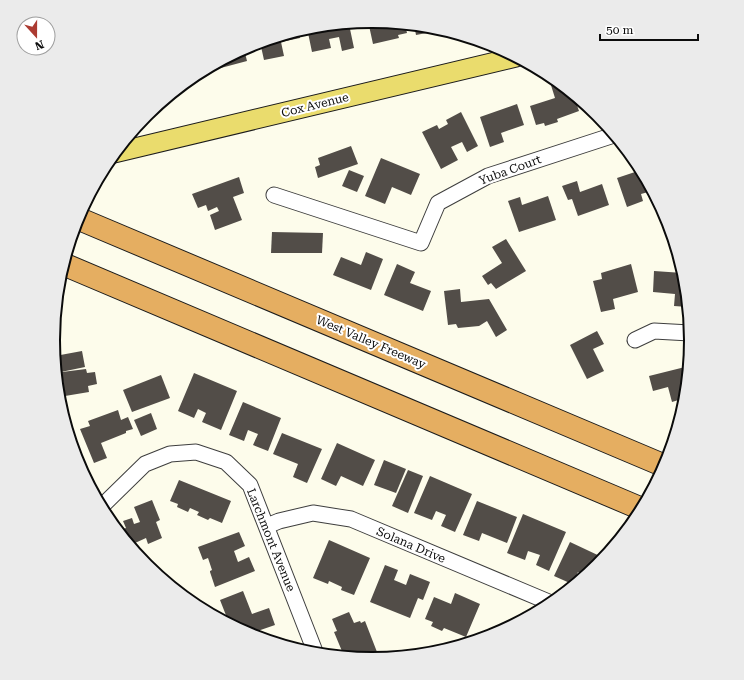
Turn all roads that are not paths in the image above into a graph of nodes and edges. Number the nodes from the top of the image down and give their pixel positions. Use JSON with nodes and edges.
{"nodes":[{"id":1,"x":508,"y":59,"type":"edge"},
{"id":2,"x":609,"y":137,"type":"edge"},
{"id":3,"x":124,"y":151,"type":"edge"},
{"id":4,"x":274,"y":195,"type":"dead end"},
{"id":5,"x":84,"y":221,"type":"edge"},
{"id":6,"x":69,"y":267,"type":"edge"},
{"id":7,"x":684,"y":333,"type":"edge"},
{"id":8,"x":635,"y":340,"type":"dead end"},
{"id":9,"x":658,"y":463,"type":"edge"},
{"id":10,"x":106,"y":502,"type":"edge"},
{"id":11,"x":635,"y":506,"type":"edge"},
{"id":12,"x":267,"y":526,"type":"junction"},
{"id":13,"x":544,"y":600,"type":"edge"},
{"id":14,"x":313,"y":646,"type":"edge"}],
"edges":[{"from":1,"to":3,"type":"main road","name":"Cox Avenue"},
{"from":2,"to":4,"type":"street","name":"Yuba Court"},
{"from":5,"to":9,"type":"highway","name":"West Valley Freeway"},
{"from":6,"to":11,"type":"highway"},
{"from":7,"to":8,"type":"street"},
{"from":10,"to":12,"type":"street","name":"Larchmont Avenue"},
{"from":12,"to":13,"type":"street","name":"Solana Drive"},
{"from":12,"to":14,"type":"street","name":"Larchmont Avenue"}]}
